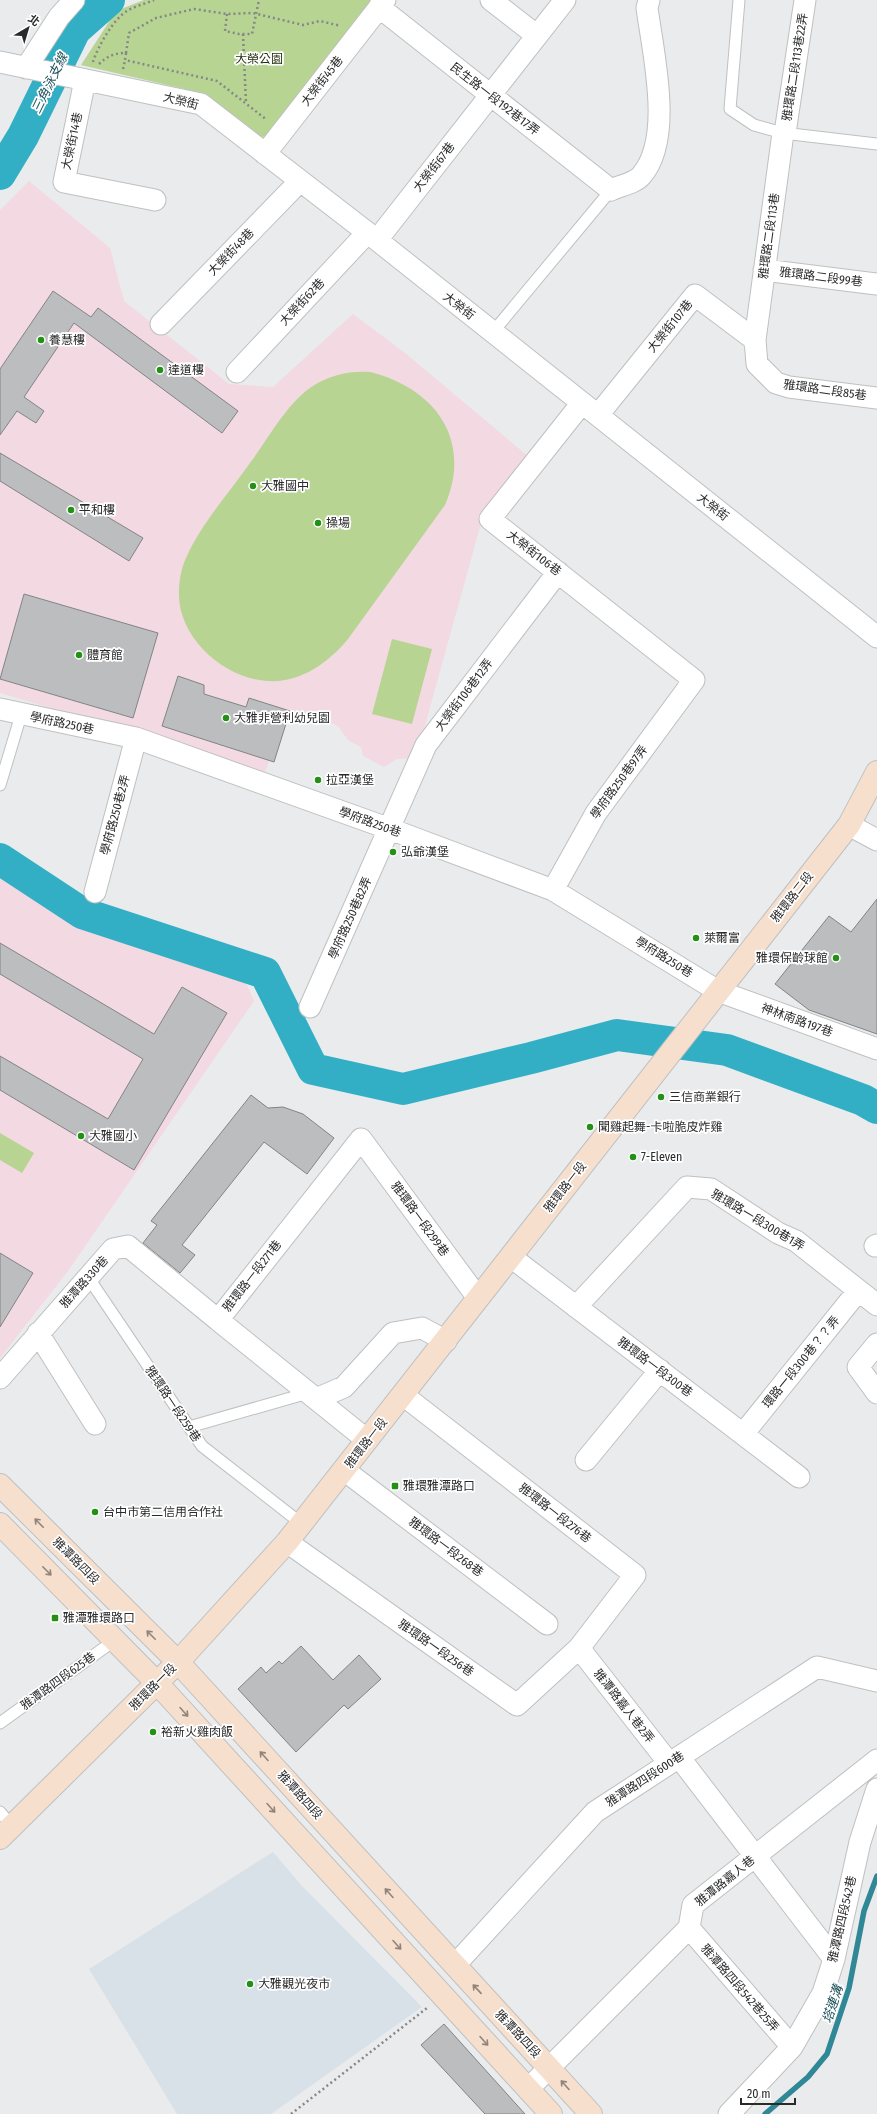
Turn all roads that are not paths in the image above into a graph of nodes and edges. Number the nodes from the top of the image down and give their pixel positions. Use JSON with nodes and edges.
{"nodes":[{"id":1,"x":74,"y":0,"type":"edge"},
{"id":2,"x":491,"y":0,"type":"edge"},
{"id":3,"x":565,"y":0,"type":"edge"},
{"id":4,"x":649,"y":0,"type":"edge"},
{"id":5,"x":739,"y":0,"type":"edge"},
{"id":6,"x":805,"y":0,"type":"edge"},
{"id":7,"x":377,"y":10,"type":"edge"},
{"id":8,"x":536,"y":35,"type":"junction"},
{"id":9,"x":0,"y":62,"type":"edge"},
{"id":10,"x":30,"y":68,"type":"junction"},
{"id":11,"x":81,"y":79,"type":"junction"},
{"id":12,"x":490,"y":95,"type":"junction"},
{"id":13,"x":784,"y":133,"type":"junction"},
{"id":14,"x":877,"y":144,"type":"edge"},
{"id":15,"x":265,"y":154,"type":"junction"},
{"id":16,"x":300,"y":181,"type":"junction"},
{"id":17,"x":611,"y":190,"type":"junction"},
{"id":18,"x":155,"y":200,"type":"dead end"},
{"id":19,"x":372,"y":236,"type":"junction"},
{"id":20,"x":764,"y":270,"type":"junction"},
{"id":21,"x":877,"y":284,"type":"edge"},
{"id":22,"x":162,"y":324,"type":"dead end"},
{"id":23,"x":493,"y":332,"type":"junction"},
{"id":24,"x":755,"y":340,"type":"junction"},
{"id":25,"x":237,"y":372,"type":"dead end"},
{"id":26,"x":877,"y":398,"type":"edge"},
{"id":27,"x":590,"y":409,"type":"junction"},
{"id":28,"x":558,"y":572,"type":"junction"},
{"id":29,"x":877,"y":637,"type":"edge"},
{"id":30,"x":694,"y":680,"type":"joint"},
{"id":31,"x":0,"y":709,"type":"edge"},
{"id":32,"x":21,"y":715,"type":"junction"},
{"id":33,"x":136,"y":738,"type":"junction"},
{"id":34,"x":877,"y":772,"type":"edge"},
{"id":35,"x":0,"y":785,"type":"edge"},
{"id":36,"x":849,"y":825,"type":"junction"},
{"id":37,"x":390,"y":829,"type":"junction"},
{"id":38,"x":877,"y":840,"type":"edge"},
{"id":39,"x":553,"y":890,"type":"junction"},
{"id":40,"x":95,"y":892,"type":"dead end"},
{"id":41,"x":718,"y":991,"type":"junction"},
{"id":42,"x":310,"y":1006,"type":"dead end"},
{"id":43,"x":697,"y":1017,"type":"joint"},
{"id":44,"x":877,"y":1049,"type":"edge"},
{"id":45,"x":361,"y":1139,"type":"joint"},
{"id":46,"x":510,"y":1257,"type":"junction"},
{"id":47,"x":88,"y":1277,"type":"junction"},
{"id":48,"x":858,"y":1291,"type":"junction"},
{"id":49,"x":478,"y":1298,"type":"junction"},
{"id":50,"x":877,"y":1306,"type":"edge"},
{"id":51,"x":576,"y":1307,"type":"junction"},
{"id":52,"x":218,"y":1320,"type":"junction"},
{"id":53,"x":38,"y":1333,"type":"junction"},
{"id":54,"x":446,"y":1341,"type":"junction"},
{"id":55,"x":877,"y":1344,"type":"edge"},
{"id":56,"x":660,"y":1370,"type":"junction"},
{"id":57,"x":0,"y":1378,"type":"edge"},
{"id":58,"x":877,"y":1393,"type":"edge"},
{"id":59,"x":403,"y":1395,"type":"junction"},
{"id":60,"x":312,"y":1396,"type":"junction"},
{"id":61,"x":95,"y":1424,"type":"dead end"},
{"id":62,"x":189,"y":1427,"type":"junction"},
{"id":63,"x":743,"y":1434,"type":"junction"},
{"id":64,"x":367,"y":1440,"type":"junction"},
{"id":65,"x":586,"y":1460,"type":"dead end"},
{"id":66,"x":344,"y":1470,"type":"junction"},
{"id":67,"x":800,"y":1476,"type":"dead end"},
{"id":68,"x":0,"y":1485,"type":"edge"},
{"id":69,"x":0,"y":1524,"type":"edge"},
{"id":70,"x":302,"y":1524,"type":"junction"},
{"id":71,"x":287,"y":1542,"type":"junction"},
{"id":72,"x":547,"y":1624,"type":"dead end"},
{"id":73,"x":115,"y":1640,"type":"junction"},
{"id":74,"x":579,"y":1648,"type":"junction"},
{"id":75,"x":178,"y":1662,"type":"junction"},
{"id":76,"x":877,"y":1681,"type":"edge"},
{"id":77,"x":157,"y":1683,"type":"junction"},
{"id":78,"x":0,"y":1723,"type":"edge"},
{"id":79,"x":674,"y":1760,"type":"junction"},
{"id":80,"x":877,"y":1760,"type":"edge"},
{"id":81,"x":877,"y":1789,"type":"edge"},
{"id":82,"x":4,"y":1826,"type":"edge"},
{"id":83,"x":755,"y":1856,"type":"junction"},
{"id":84,"x":689,"y":1928,"type":"junction"},
{"id":85,"x":834,"y":1959,"type":"junction"},
{"id":86,"x":455,"y":1965,"type":"junction"},
{"id":87,"x":792,"y":2047,"type":"junction"},
{"id":88,"x":549,"y":2068,"type":"junction"},
{"id":89,"x":528,"y":2089,"type":"junction"},
{"id":90,"x":551,"y":2114,"type":"edge"},
{"id":91,"x":591,"y":2114,"type":"edge"},
{"id":92,"x":729,"y":2114,"type":"edge"}],
"edges":[{"from":1,"to":10,"type":"street"},
{"from":2,"to":8,"type":"street"},
{"from":3,"to":8,"type":"street","name":"大榮街67巷"},
{"from":4,"to":17,"type":"street"},
{"from":5,"to":13,"type":"lane"},
{"from":6,"to":13,"type":"street","name":"雅環路二段113巷22弄"},
{"from":7,"to":12,"type":"street","name":"民生路一段192巷17弄"},
{"from":7,"to":15,"type":"street","name":"大榮街45巷"},
{"from":8,"to":12,"type":"street","name":"大榮街67巷"},
{"from":9,"to":10,"type":"street","name":"大榮街"},
{"from":10,"to":11,"type":"street","name":"大榮街"},
{"from":11,"to":15,"type":"street","name":"大榮街"},
{"from":11,"to":18,"type":"street","name":"大榮街14巷"},
{"from":12,"to":17,"type":"street","name":"民生路一段192巷17弄"},
{"from":12,"to":19,"type":"street","name":"大榮街67巷"},
{"from":13,"to":14,"type":"lane"},
{"from":13,"to":20,"type":"street","name":"雅環路二段113巷"},
{"from":15,"to":16,"type":"street","name":"大榮街"},
{"from":16,"to":19,"type":"street","name":"大榮街"},
{"from":16,"to":22,"type":"street","name":"大榮街48巷"},
{"from":17,"to":23,"type":"lane"},
{"from":19,"to":23,"type":"street","name":"大榮街"},
{"from":19,"to":25,"type":"street","name":"大榮街62巷"},
{"from":20,"to":21,"type":"street","name":"雅環路二段99巷"},
{"from":20,"to":24,"type":"street","name":"雅環路二段113巷"},
{"from":23,"to":27,"type":"street","name":"大榮街"},
{"from":24,"to":26,"type":"street","name":"雅環路二段85巷"},
{"from":24,"to":27,"type":"street","name":"大榮街107巷"},
{"from":27,"to":28,"type":"street","name":"大榮街106巷"},
{"from":27,"to":29,"type":"street","name":"大榮街"},
{"from":28,"to":30,"type":"street","name":"大榮街106巷"},
{"from":28,"to":37,"type":"street","name":"大榮街106巷12弄"},
{"from":30,"to":39,"type":"street","name":"學府路250巷97弄"},
{"from":31,"to":32,"type":"street","name":"學府路250巷"},
{"from":32,"to":33,"type":"street","name":"學府路250巷"},
{"from":32,"to":35,"type":"lane"},
{"from":33,"to":37,"type":"street","name":"學府路250巷"},
{"from":33,"to":40,"type":"street","name":"學府路250巷2弄"},
{"from":34,"to":36,"type":"street","name":"雅環路二段"},
{"from":36,"to":38,"type":"street"},
{"from":36,"to":41,"type":"street","name":"雅環路二段"},
{"from":37,"to":39,"type":"street","name":"學府路250巷"},
{"from":37,"to":42,"type":"street","name":"學府路250巷82弄"},
{"from":39,"to":41,"type":"street","name":"學府路250巷"},
{"from":41,"to":43,"type":"street","name":"雅環路二段"},
{"from":41,"to":44,"type":"street","name":"神林南路197巷"},
{"from":43,"to":46,"type":"street","name":"雅環路一段"},
{"from":45,"to":49,"type":"street","name":"雅環路一段299巷"},
{"from":45,"to":52,"type":"street","name":"雅環路一段271巷"},
{"from":46,"to":49,"type":"street","name":"雅環路一段"},
{"from":46,"to":51,"type":"street","name":"雅環路一段300巷"},
{"from":47,"to":52,"type":"street","name":"雅潭路330巷"},
{"from":47,"to":53,"type":"street","name":"雅潭路330巷"},
{"from":47,"to":62,"type":"lane","name":"雅環路一段259巷"},
{"from":48,"to":50,"type":"street","name":"雅環路一段300巷1弄"},
{"from":48,"to":51,"type":"street","name":"雅環路一段300巷1弄"},
{"from":48,"to":63,"type":"street","name":"環路一段300巷？？弄"},
{"from":49,"to":54,"type":"street","name":"雅環路一段"},
{"from":51,"to":56,"type":"street","name":"雅環路一段300巷"},
{"from":52,"to":60,"type":"street","name":"雅環路一段271巷"},
{"from":53,"to":57,"type":"street","name":"雅潭路330巷"},
{"from":53,"to":61,"type":"street"},
{"from":54,"to":59,"type":"street","name":"雅環路一段"},
{"from":54,"to":60,"type":"street"},
{"from":55,"to":58,"type":"street"},
{"from":56,"to":63,"type":"street","name":"雅環路一段300巷"},
{"from":56,"to":65,"type":"street"},
{"from":59,"to":64,"type":"street","name":"雅環路一段"},
{"from":59,"to":74,"type":"street","name":"雅環路一段276巷"},
{"from":60,"to":62,"type":"lane"},
{"from":60,"to":64,"type":"street","name":"雅環路一段271巷"},
{"from":62,"to":70,"type":"lane","name":"雅環路一段259巷"},
{"from":63,"to":67,"type":"street","name":"雅環路一段300巷"},
{"from":64,"to":66,"type":"street","name":"雅環路一段"},
{"from":66,"to":70,"type":"street","name":"雅環路一段"},
{"from":66,"to":72,"type":"street","name":"雅環路一段268巷"},
{"from":75,"to":68,"type":"street","name":"雅潭路四段","one_way":true},
{"from":69,"to":73,"type":"street","one_way":true},
{"from":70,"to":71,"type":"street","name":"雅環路一段"},
{"from":71,"to":74,"type":"street","name":"雅環路一段256巷"},
{"from":71,"to":75,"type":"street","name":"雅環路一段"},
{"from":73,"to":77,"type":"street"},
{"from":73,"to":78,"type":"lane","name":"雅潭路四段625巷"},
{"from":74,"to":79,"type":"street","name":"雅潭路嘉人巷2弄"},
{"from":75,"to":77,"type":"street","name":"雅環路一段"},
{"from":86,"to":75,"type":"street","name":"雅潭路四段","one_way":true},
{"from":76,"to":79,"type":"street","name":"雅潭路四段600巷"},
{"from":77,"to":82,"type":"street","name":"雅環路一段"},
{"from":77,"to":89,"type":"street","one_way":true},
{"from":79,"to":83,"type":"street","name":"雅潭路嘉人巷2弄"},
{"from":79,"to":86,"type":"street","name":"雅潭路四段600巷"},
{"from":80,"to":83,"type":"street","name":"雅潭路嘉人巷"},
{"from":81,"to":85,"type":"street","name":"雅潭路四段542巷"},
{"from":83,"to":84,"type":"street","name":"雅潭路嘉人巷"},
{"from":83,"to":85,"type":"street","name":"雅潭路嘉人巷2弄"},
{"from":84,"to":87,"type":"street","name":"雅潭路四段542巷25弄"},
{"from":84,"to":88,"type":"street"},
{"from":85,"to":87,"type":"street","name":"雅潭路四段542巷"},
{"from":88,"to":86,"type":"street","name":"雅潭路四段","one_way":true},
{"from":87,"to":92,"type":"street","name":"雅潭路四段542巷"},
{"from":88,"to":89,"type":"street"},
{"from":91,"to":88,"type":"street","name":"雅潭路四段","one_way":true},
{"from":89,"to":90,"type":"street"}]}
